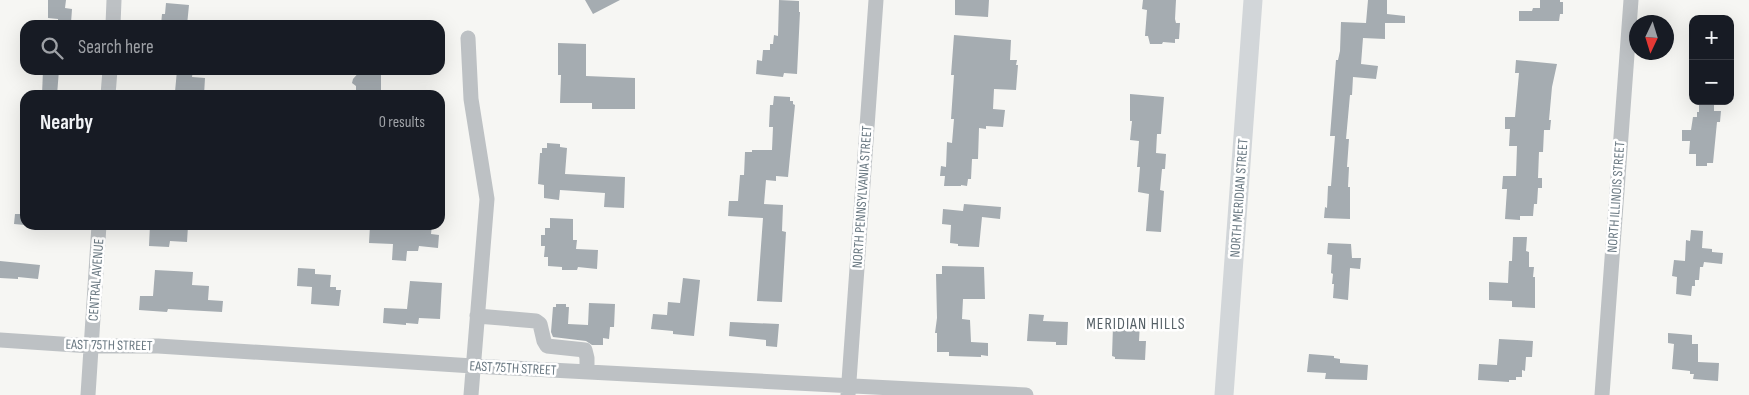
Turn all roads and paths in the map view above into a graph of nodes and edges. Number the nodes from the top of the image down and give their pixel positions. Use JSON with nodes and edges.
{"nodes":[{"id":1,"x":114,"y":0,"type":"edge"},
{"id":2,"x":876,"y":0,"type":"edge"},
{"id":3,"x":1253,"y":0,"type":"edge"},
{"id":4,"x":1630,"y":0,"type":"edge"},
{"id":5,"x":113,"y":20,"type":"edge"},
{"id":6,"x":468,"y":38,"type":"dead end"},
{"id":7,"x":110,"y":75,"type":"edge"},
{"id":8,"x":108,"y":90,"type":"edge"},
{"id":9,"x":100,"y":230,"type":"edge"},
{"id":10,"x":477,"y":316,"type":"junction"},
{"id":11,"x":0,"y":340,"type":"edge"},
{"id":12,"x":91,"y":346,"type":"junction"},
{"id":13,"x":473,"y":366,"type":"junction"},
{"id":14,"x":586,"y":372,"type":"junction"},
{"id":15,"x":848,"y":391,"type":"edge"},
{"id":16,"x":88,"y":395,"type":"edge"},
{"id":17,"x":471,"y":395,"type":"edge"},
{"id":18,"x":1026,"y":395,"type":"edge"},
{"id":19,"x":1224,"y":395,"type":"edge"},
{"id":20,"x":1602,"y":395,"type":"edge"}],
"edges":[{"from":1,"to":5,"type":"street"},
{"from":2,"to":15,"type":"street","name":"NORTH PENNSYLVANIA STREET"},
{"from":3,"to":19,"type":"main road","name":"NORTH MERIDIAN STREET"},
{"from":4,"to":20,"type":"street","name":"NORTH ILLINOIS STREET"},
{"from":6,"to":10,"type":"street"},
{"from":7,"to":8,"type":"street"},
{"from":9,"to":12,"type":"street","name":"CENTRAL AVENUE"},
{"from":10,"to":13,"type":"street"},
{"from":10,"to":14,"type":"street"},
{"from":11,"to":12,"type":"street","name":"EAST 75TH STREET"},
{"from":12,"to":13,"type":"street","name":"EAST 75TH STREET"},
{"from":12,"to":16,"type":"street","name":"CENTRAL AVENUE"},
{"from":13,"to":14,"type":"street","name":"EAST 75TH STREET"},
{"from":13,"to":17,"type":"street"},
{"from":14,"to":15,"type":"street","name":"EAST 75TH STREET"},
{"from":15,"to":18,"type":"street","name":"EAST 75TH STREET"}]}
